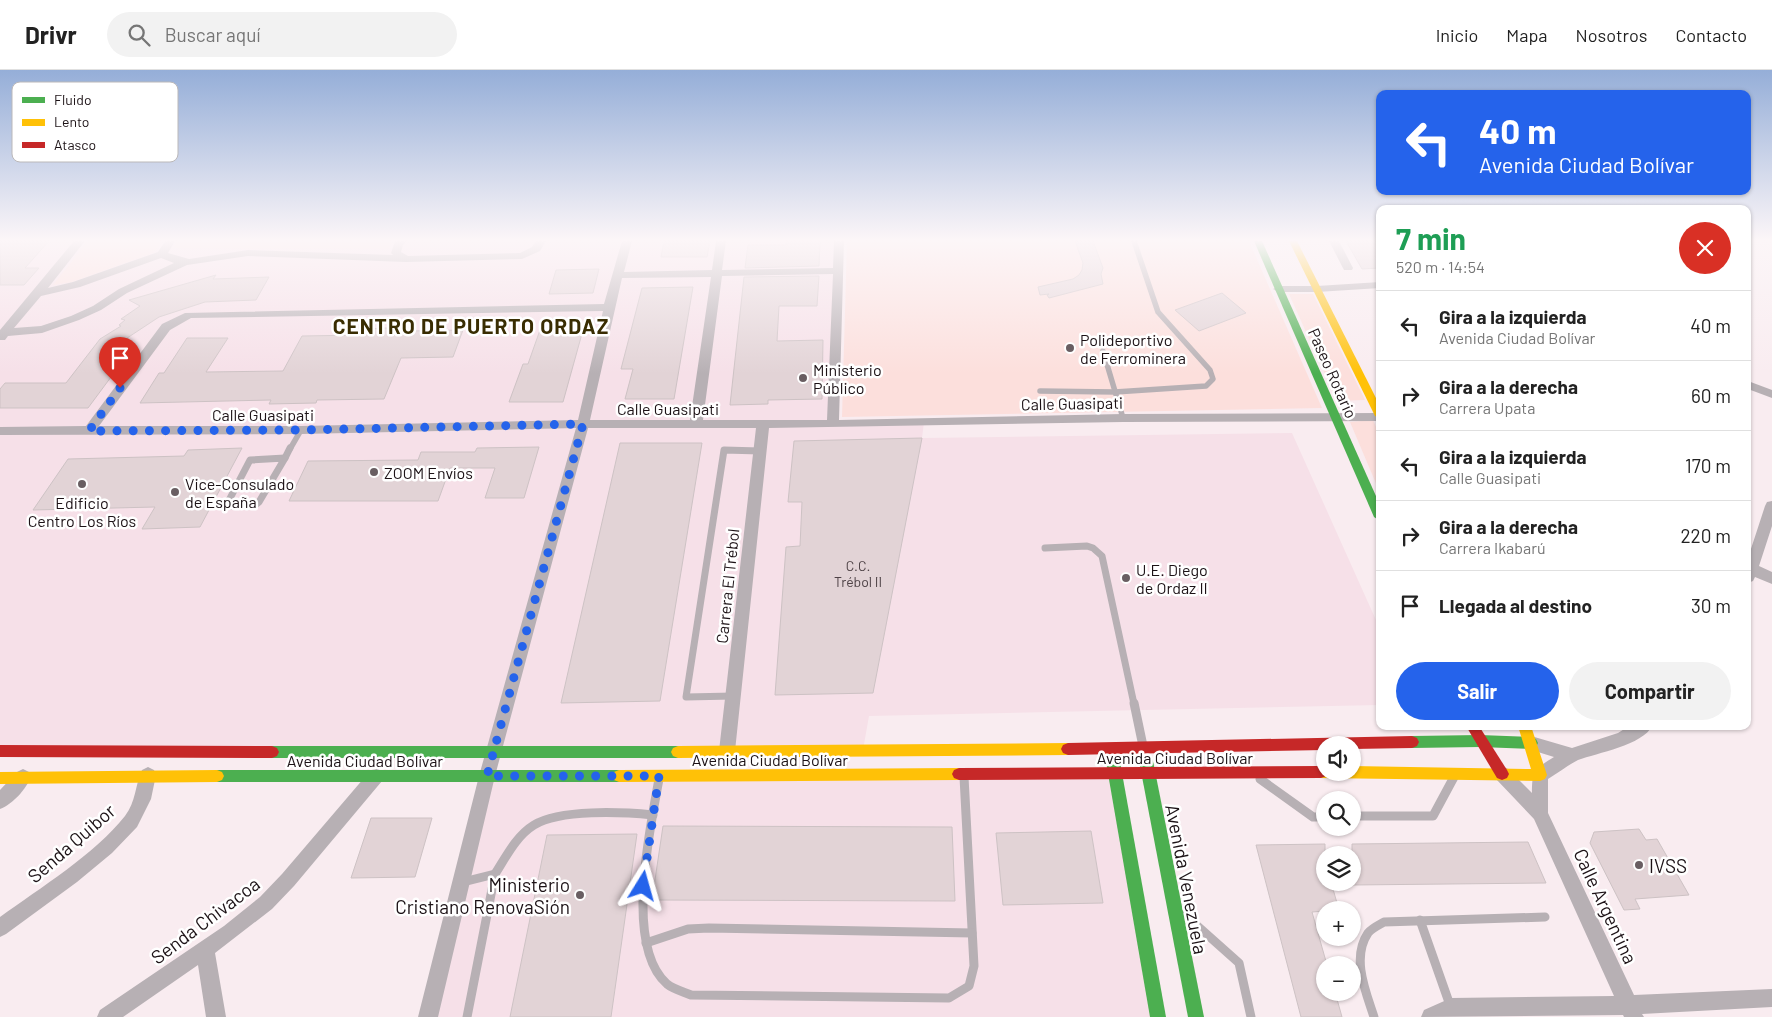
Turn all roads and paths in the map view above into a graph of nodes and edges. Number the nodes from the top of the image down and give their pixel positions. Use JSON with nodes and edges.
{"nodes":[{"id":1,"x":43,"y":285,"type":"edge"},
{"id":2,"x":78,"y":285,"type":"edge"},
{"id":3,"x":135,"y":285,"type":"edge"},
{"id":4,"x":614,"y":285,"type":"edge"},
{"id":5,"x":715,"y":285,"type":"edge"},
{"id":6,"x":837,"y":285,"type":"edge"},
{"id":7,"x":1149,"y":285,"type":"edge"},
{"id":8,"x":1276,"y":285,"type":"edge"},
{"id":9,"x":1315,"y":285,"type":"edge"},
{"id":10,"x":1376,"y":285,"type":"edge"},
{"id":11,"x":1278,"y":289,"type":"junction"},
{"id":12,"x":1317,"y":289,"type":"junction"},
{"id":13,"x":37,"y":293,"type":"junction"},
{"id":14,"x":609,"y":307,"type":"junction"},
{"id":15,"x":2,"y":336,"type":"edge"},
{"id":16,"x":1103,"y":351,"type":"dead end"},
{"id":17,"x":1751,"y":386,"type":"edge"},
{"id":18,"x":1040,"y":392,"type":"dead end"},
{"id":19,"x":1115,"y":392,"type":"junction"},
{"id":20,"x":1772,"y":394,"type":"edge"},
{"id":21,"x":1376,"y":408,"type":"edge"},
{"id":22,"x":1335,"y":416,"type":"junction"},
{"id":23,"x":1376,"y":416,"type":"edge"},
{"id":24,"x":1123,"y":418,"type":"junction"},
{"id":25,"x":583,"y":424,"type":"junction"},
{"id":26,"x":696,"y":424,"type":"junction"},
{"id":27,"x":763,"y":424,"type":"junction"},
{"id":28,"x":833,"y":424,"type":"junction"},
{"id":29,"x":301,"y":430,"type":"junction"},
{"id":30,"x":0,"y":431,"type":"edge"},
{"id":31,"x":89,"y":431,"type":"junction"},
{"id":32,"x":760,"y":451,"type":"junction"},
{"id":33,"x":286,"y":458,"type":"junction"},
{"id":34,"x":1772,"y":506,"type":"edge"},
{"id":35,"x":1376,"y":508,"type":"edge"},
{"id":36,"x":1045,"y":548,"type":"dead end"},
{"id":37,"x":1751,"y":563,"type":"edge"},
{"id":38,"x":1751,"y":572,"type":"edge"},
{"id":39,"x":1772,"y":578,"type":"edge"},
{"id":40,"x":733,"y":696,"type":"junction"},
{"id":41,"x":1474,"y":730,"type":"edge"},
{"id":42,"x":1526,"y":730,"type":"edge"},
{"id":43,"x":1637,"y":730,"type":"edge"},
{"id":44,"x":1480,"y":741,"type":"junction"},
{"id":45,"x":1531,"y":743,"type":"junction"},
{"id":46,"x":1143,"y":747,"type":"junction"},
{"id":47,"x":1110,"y":749,"type":"junction"},
{"id":48,"x":0,"y":751,"type":"edge"},
{"id":49,"x":727,"y":751,"type":"junction"},
{"id":50,"x":494,"y":753,"type":"junction"},
{"id":51,"x":1572,"y":755,"type":"junction"},
{"id":52,"x":1148,"y":772,"type":"junction"},
{"id":53,"x":1115,"y":773,"type":"junction"},
{"id":54,"x":1251,"y":773,"type":"junction"},
{"id":55,"x":964,"y":774,"type":"junction"},
{"id":56,"x":1456,"y":774,"type":"junction"},
{"id":57,"x":1502,"y":774,"type":"junction"},
{"id":58,"x":148,"y":775,"type":"junction"},
{"id":59,"x":1540,"y":775,"type":"junction"},
{"id":60,"x":376,"y":776,"type":"junction"},
{"id":61,"x":487,"y":776,"type":"junction"},
{"id":62,"x":659,"y":776,"type":"junction"},
{"id":63,"x":22,"y":777,"type":"junction"},
{"id":64,"x":0,"y":778,"type":"edge"},
{"id":65,"x":0,"y":801,"type":"edge"},
{"id":66,"x":1540,"y":813,"type":"junction"},
{"id":67,"x":653,"y":814,"type":"junction"},
{"id":68,"x":1361,"y":816,"type":"edge"},
{"id":69,"x":1316,"y":817,"type":"edge"},
{"id":70,"x":495,"y":874,"type":"junction"},
{"id":71,"x":461,"y":883,"type":"junction"},
{"id":72,"x":1174,"y":905,"type":"junction"},
{"id":73,"x":1545,"y":917,"type":"dead end"},
{"id":74,"x":1420,"y":920,"type":"junction"},
{"id":75,"x":0,"y":928,"type":"edge"},
{"id":76,"x":972,"y":933,"type":"junction"},
{"id":77,"x":646,"y":943,"type":"junction"},
{"id":78,"x":205,"y":950,"type":"junction"},
{"id":79,"x":1772,"y":998,"type":"edge"},
{"id":80,"x":1451,"y":1008,"type":"junction"},
{"id":81,"x":1631,"y":1011,"type":"edge"},
{"id":82,"x":107,"y":1017,"type":"edge"},
{"id":83,"x":216,"y":1017,"type":"edge"},
{"id":84,"x":428,"y":1017,"type":"edge"},
{"id":85,"x":467,"y":1017,"type":"edge"},
{"id":86,"x":1158,"y":1017,"type":"edge"},
{"id":87,"x":1196,"y":1017,"type":"edge"},
{"id":88,"x":1252,"y":1017,"type":"edge"},
{"id":89,"x":1374,"y":1017,"type":"edge"},
{"id":90,"x":1431,"y":1017,"type":"edge"}],
"edges":[{"from":1,"to":13,"type":"street"},
{"from":2,"to":13,"type":"street"},
{"from":3,"to":15,"type":"street"},
{"from":4,"to":14,"type":"street"},
{"from":5,"to":26,"type":"street"},
{"from":6,"to":28,"type":"street"},
{"from":7,"to":19,"type":"lane"},
{"from":8,"to":11,"type":"street","name":"Paseo Rotario"},
{"from":9,"to":12,"type":"street","name":"Paseo Rotario"},
{"from":10,"to":12,"type":"street"},
{"from":11,"to":12,"type":"street"},
{"from":11,"to":22,"type":"street","name":"Paseo Rotario"},
{"from":12,"to":21,"type":"street","name":"Paseo Rotario"},
{"from":13,"to":15,"type":"street"},
{"from":14,"to":25,"type":"street"},
{"from":14,"to":31,"type":"street"},
{"from":16,"to":19,"type":"lane"},
{"from":17,"to":20,"type":"street"},
{"from":18,"to":19,"type":"lane"},
{"from":19,"to":24,"type":"lane"},
{"from":22,"to":23,"type":"street"},
{"from":22,"to":24,"type":"street","name":"Calle Guasipati"},
{"from":22,"to":35,"type":"street","name":"Paseo Rotario"},
{"from":24,"to":28,"type":"street","name":"Calle Guasipati"},
{"from":25,"to":26,"type":"street","name":"Calle Guasipati"},
{"from":25,"to":29,"type":"street","name":"Calle Guasipati"},
{"from":25,"to":50,"type":"street"},
{"from":26,"to":27,"type":"street","name":"Calle Guasipati"},
{"from":27,"to":28,"type":"street","name":"Calle Guasipati"},
{"from":27,"to":32,"type":"street","name":"Carrera El Trébol"},
{"from":29,"to":31,"type":"street","name":"Calle Guasipati"},
{"from":29,"to":33,"type":"lane"},
{"from":30,"to":31,"type":"street","name":"Calle Guasipati"},
{"from":32,"to":40,"type":"street","name":"Carrera El Trébol"},
{"from":32,"to":40,"type":"lane"},
{"from":33,"to":33,"type":"lane"},
{"from":34,"to":37,"type":"street"},
{"from":36,"to":46,"type":"lane"},
{"from":38,"to":39,"type":"street"},
{"from":40,"to":49,"type":"street","name":"Carrera El Trébol"},
{"from":41,"to":44,"type":"street"},
{"from":42,"to":45,"type":"street"},
{"from":43,"to":51,"type":"street"},
{"from":44,"to":45,"type":"street","name":"Avenida Ciudad Bolívar"},
{"from":44,"to":46,"type":"street","name":"Avenida Ciudad Bolívar"},
{"from":44,"to":57,"type":"street"},
{"from":45,"to":51,"type":"street"},
{"from":45,"to":59,"type":"street"},
{"from":46,"to":47,"type":"street","name":"Avenida Ciudad Bolívar"},
{"from":46,"to":52,"type":"street","name":"Avenida Venezuela"},
{"from":47,"to":49,"type":"street","name":"Avenida Ciudad Bolívar"},
{"from":47,"to":53,"type":"street"},
{"from":48,"to":50,"type":"street","name":"Avenida Ciudad Bolívar"},
{"from":49,"to":50,"type":"street","name":"Avenida Ciudad Bolívar"},
{"from":50,"to":61,"type":"street"},
{"from":51,"to":59,"type":"street"},
{"from":52,"to":53,"type":"street","name":"Avenida Ciudad Bolívar"},
{"from":52,"to":54,"type":"street","name":"Avenida Ciudad Bolívar"},
{"from":52,"to":72,"type":"street","name":"Avenida Venezuela"},
{"from":53,"to":55,"type":"street","name":"Avenida Ciudad Bolívar"},
{"from":53,"to":86,"type":"street"},
{"from":54,"to":56,"type":"street","name":"Avenida Ciudad Bolívar"},
{"from":54,"to":69,"type":"lane"},
{"from":55,"to":62,"type":"street","name":"Avenida Ciudad Bolívar"},
{"from":55,"to":76,"type":"lane"},
{"from":56,"to":57,"type":"street","name":"Avenida Ciudad Bolívar"},
{"from":56,"to":68,"type":"lane"},
{"from":57,"to":59,"type":"street","name":"Avenida Ciudad Bolívar"},
{"from":57,"to":66,"type":"street","name":"Calle Argentina"},
{"from":58,"to":60,"type":"street","name":"Avenida Ciudad Bolívar"},
{"from":58,"to":63,"type":"street","name":"Avenida Ciudad Bolívar"},
{"from":58,"to":75,"type":"street","name":"Senda Quibor"},
{"from":59,"to":66,"type":"street","name":"Calle Argentina"},
{"from":60,"to":61,"type":"street","name":"Avenida Ciudad Bolívar"},
{"from":60,"to":78,"type":"street","name":"Senda Chivacoa"},
{"from":61,"to":62,"type":"street","name":"Avenida Ciudad Bolívar"},
{"from":61,"to":71,"type":"street"},
{"from":62,"to":67,"type":"lane"},
{"from":63,"to":64,"type":"street","name":"Avenida Ciudad Bolívar"},
{"from":63,"to":65,"type":"street"},
{"from":66,"to":81,"type":"street","name":"Calle Argentina"},
{"from":67,"to":70,"type":"lane"},
{"from":67,"to":77,"type":"lane"},
{"from":70,"to":71,"type":"lane"},
{"from":70,"to":85,"type":"lane"},
{"from":71,"to":84,"type":"street"},
{"from":72,"to":87,"type":"street","name":"Avenida Venezuela"},
{"from":72,"to":88,"type":"lane"},
{"from":73,"to":74,"type":"lane"},
{"from":74,"to":80,"type":"lane"},
{"from":74,"to":89,"type":"lane"},
{"from":76,"to":77,"type":"lane"},
{"from":76,"to":77,"type":"lane"},
{"from":78,"to":82,"type":"street","name":"Senda Chivacoa"},
{"from":78,"to":83,"type":"street"},
{"from":79,"to":81,"type":"street"},
{"from":80,"to":81,"type":"street"},
{"from":80,"to":90,"type":"street"}]}
